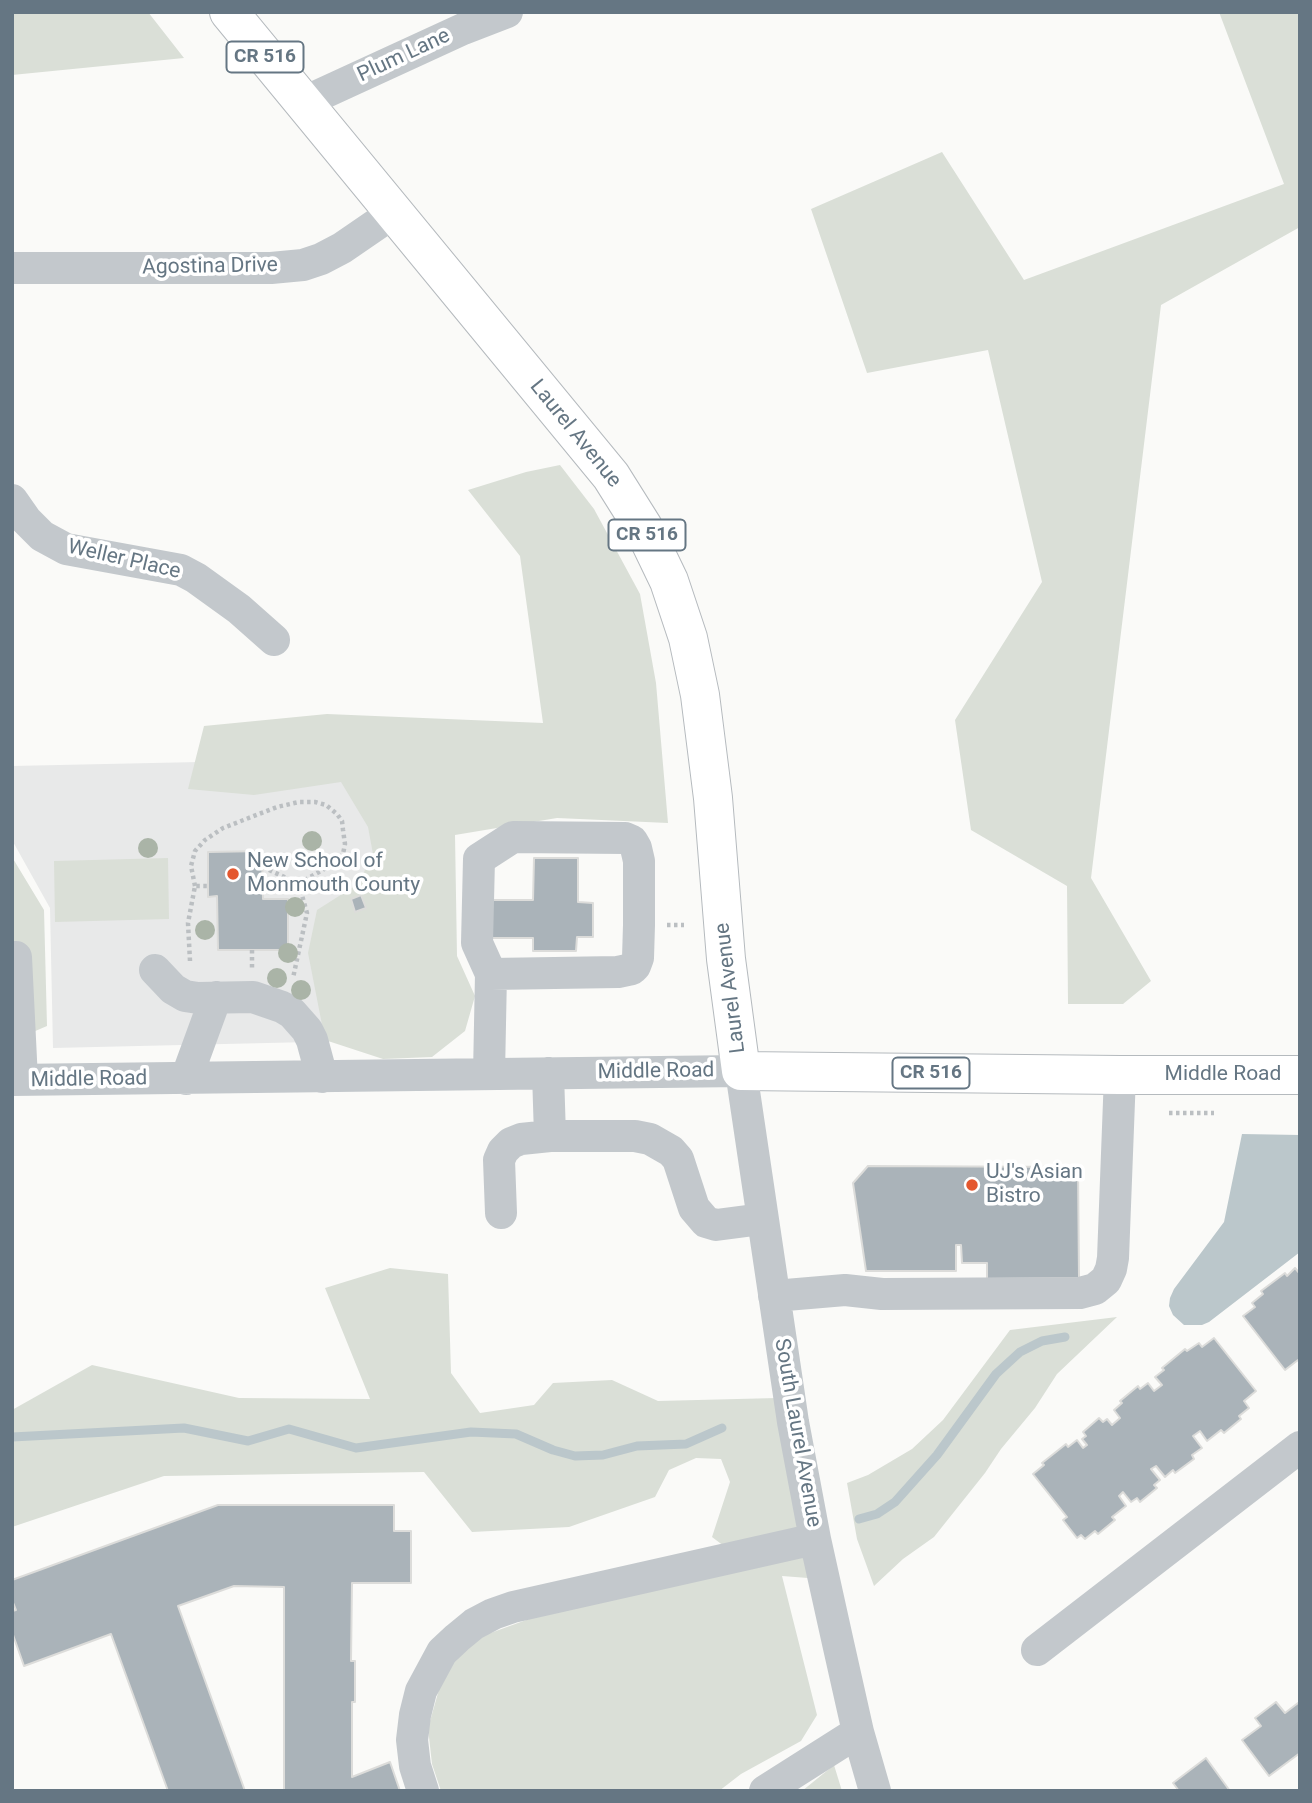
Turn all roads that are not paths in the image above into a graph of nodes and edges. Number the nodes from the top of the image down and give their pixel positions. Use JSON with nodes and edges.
{"nodes":[{"id":1,"x":229,"y":12,"type":"edge"},
{"id":2,"x":507,"y":12,"type":"edge"},
{"id":3,"x":302,"y":103,"type":"junction"},
{"id":4,"x":393,"y":213,"type":"junction"},
{"id":5,"x":12,"y":268,"type":"edge"},
{"id":6,"x":12,"y":500,"type":"edge"},
{"id":7,"x":274,"y":640,"type":"dead end"},
{"id":8,"x":12,"y":957,"type":"edge"},
{"id":9,"x":155,"y":970,"type":"dead end"},
{"id":10,"x":491,"y":974,"type":"junction"},
{"id":11,"x":204,"y":997,"type":"junction"},
{"id":12,"x":741,"y":1071,"type":"junction"},
{"id":13,"x":548,"y":1073,"type":"junction"},
{"id":14,"x":489,"y":1074,"type":"junction"},
{"id":15,"x":1120,"y":1075,"type":"junction"},
{"id":16,"x":1300,"y":1075,"type":"edge"},
{"id":17,"x":322,"y":1077,"type":"junction"},
{"id":18,"x":186,"y":1079,"type":"junction"},
{"id":19,"x":17,"y":1080,"type":"edge"},
{"id":20,"x":550,"y":1136,"type":"junction"},
{"id":21,"x":501,"y":1213,"type":"dead end"},
{"id":22,"x":762,"y":1219,"type":"junction"},
{"id":23,"x":774,"y":1296,"type":"junction"},
{"id":24,"x":1300,"y":1447,"type":"edge"},
{"id":25,"x":816,"y":1539,"type":"junction"},
{"id":26,"x":1037,"y":1650,"type":"dead end"},
{"id":27,"x":858,"y":1732,"type":"junction"},
{"id":28,"x":423,"y":1791,"type":"edge"},
{"id":29,"x":765,"y":1791,"type":"edge"},
{"id":30,"x":875,"y":1791,"type":"edge"}],
"edges":[{"from":1,"to":3,"type":"main road","name":"Laurel Avenue","number":"CR 516"},
{"from":2,"to":3,"type":"street","name":"Plum Lane"},
{"from":3,"to":4,"type":"main road","name":"Laurel Avenue","number":"CR 516"},
{"from":4,"to":5,"type":"street","name":"Agostina Drive"},
{"from":4,"to":12,"type":"main road","name":"Laurel Avenue","number":"CR 516"},
{"from":6,"to":7,"type":"street","name":"Weller Place"},
{"from":8,"to":19,"type":"street"},
{"from":9,"to":11,"type":"street"},
{"from":10,"to":10,"type":"street"},
{"from":10,"to":14,"type":"street"},
{"from":11,"to":17,"type":"street"},
{"from":11,"to":18,"type":"street"},
{"from":12,"to":13,"type":"street","name":"Middle Road"},
{"from":12,"to":15,"type":"main road","name":"Middle Road","number":"CR 516"},
{"from":12,"to":22,"type":"street","name":"South Laurel Avenue"},
{"from":13,"to":14,"type":"street","name":"Middle Road"},
{"from":13,"to":20,"type":"street"},
{"from":14,"to":17,"type":"street","name":"Middle Road"},
{"from":15,"to":16,"type":"main road","name":"Middle Road","number":"CR 516"},
{"from":15,"to":23,"type":"street"},
{"from":17,"to":18,"type":"street","name":"Middle Road"},
{"from":18,"to":19,"type":"street","name":"Middle Road"},
{"from":20,"to":21,"type":"street"},
{"from":20,"to":22,"type":"street"},
{"from":22,"to":23,"type":"street","name":"South Laurel Avenue"},
{"from":23,"to":25,"type":"street","name":"South Laurel Avenue"},
{"from":24,"to":26,"type":"street"},
{"from":25,"to":27,"type":"street","name":"South Laurel Avenue"},
{"from":25,"to":28,"type":"street"},
{"from":27,"to":29,"type":"street"},
{"from":27,"to":30,"type":"street","name":"South Laurel Avenue"}]}
